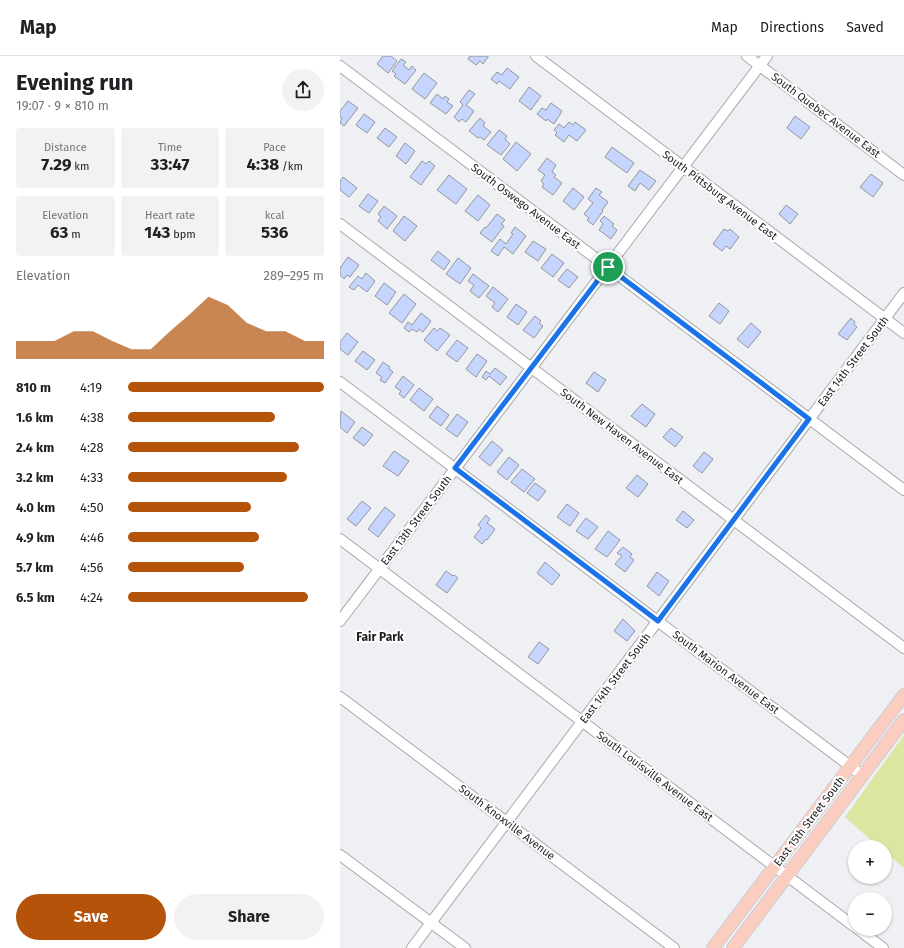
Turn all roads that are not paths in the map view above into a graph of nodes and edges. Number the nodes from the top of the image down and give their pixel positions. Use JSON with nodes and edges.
{"nodes":[{"id":1,"x":536,"y":56,"type":"edge"},
{"id":2,"x":747,"y":56,"type":"edge"},
{"id":3,"x":767,"y":56,"type":"edge"},
{"id":4,"x":760,"y":65,"type":"junction"},
{"id":5,"x":340,"y":66,"type":"edge"},
{"id":6,"x":683,"y":167,"type":"junction"},
{"id":7,"x":904,"y":175,"type":"edge"},
{"id":8,"x":340,"y":224,"type":"edge"},
{"id":9,"x":608,"y":267,"type":"junction"},
{"id":10,"x":904,"y":293,"type":"edge"},
{"id":11,"x":885,"y":318,"type":"junction"},
{"id":12,"x":904,"y":333,"type":"edge"},
{"id":13,"x":531,"y":367,"type":"junction"},
{"id":14,"x":340,"y":382,"type":"edge"},
{"id":15,"x":809,"y":419,"type":"junction"},
{"id":16,"x":455,"y":468,"type":"junction"},
{"id":17,"x":904,"y":490,"type":"edge"},
{"id":18,"x":733,"y":520,"type":"junction"},
{"id":19,"x":340,"y":539,"type":"edge"},
{"id":20,"x":379,"y":569,"type":"junction"},
{"id":21,"x":340,"y":621,"type":"edge"},
{"id":22,"x":658,"y":621,"type":"junction"},
{"id":23,"x":904,"y":648,"type":"edge"},
{"id":24,"x":904,"y":695,"type":"edge"},
{"id":25,"x":340,"y":697,"type":"edge"},
{"id":26,"x":904,"y":720,"type":"edge"},
{"id":27,"x":582,"y":722,"type":"junction"},
{"id":28,"x":851,"y":766,"type":"junction"},
{"id":29,"x":862,"y":775,"type":"junction"},
{"id":30,"x":506,"y":822,"type":"junction"},
{"id":31,"x":340,"y":855,"type":"edge"},
{"id":32,"x":775,"y":866,"type":"junction"},
{"id":33,"x":787,"y":876,"type":"junction"},
{"id":34,"x":848,"y":922,"type":"edge"},
{"id":35,"x":431,"y":923,"type":"junction"},
{"id":36,"x":867,"y":936,"type":"edge"},
{"id":37,"x":412,"y":948,"type":"edge"},
{"id":38,"x":465,"y":948,"type":"edge"},
{"id":39,"x":674,"y":948,"type":"edge"},
{"id":40,"x":713,"y":948,"type":"edge"},
{"id":41,"x":732,"y":948,"type":"edge"},
{"id":42,"x":883,"y":948,"type":"edge"}],
"edges":[{"from":1,"to":6,"type":"street","name":"South Pittsburg Avenue East"},
{"from":2,"to":4,"type":"street","name":"South Quebec Avenue East"},
{"from":3,"to":4,"type":"street","name":"East 13th Street South"},
{"from":4,"to":6,"type":"street","name":"East 13th Street South"},
{"from":4,"to":7,"type":"street","name":"South Quebec Avenue East"},
{"from":5,"to":9,"type":"street","name":"South Oswego Avenue East"},
{"from":6,"to":9,"type":"street","name":"East 13th Street South"},
{"from":6,"to":11,"type":"street","name":"South Pittsburg Avenue East"},
{"from":8,"to":13,"type":"street","name":"South New Haven Avenue East"},
{"from":9,"to":13,"type":"street","name":"East 13th Street South"},
{"from":9,"to":15,"type":"street","name":"South Oswego Avenue East"},
{"from":10,"to":11,"type":"street","name":"East 14th Street South"},
{"from":11,"to":12,"type":"street","name":"South Pittsburg Avenue East"},
{"from":11,"to":15,"type":"street","name":"East 14th Street South"},
{"from":13,"to":16,"type":"street","name":"East 13th Street South"},
{"from":13,"to":18,"type":"street","name":"South New Haven Avenue East"},
{"from":14,"to":16,"type":"street","name":"South Marion Avenue East"},
{"from":15,"to":17,"type":"street","name":"South Oswego Avenue East"},
{"from":15,"to":18,"type":"street","name":"East 14th Street South"},
{"from":16,"to":20,"type":"street","name":"East 13th Street South"},
{"from":16,"to":22,"type":"street","name":"South Marion Avenue East"},
{"from":18,"to":22,"type":"street","name":"East 14th Street South"},
{"from":18,"to":23,"type":"street","name":"South New Haven Avenue East"},
{"from":19,"to":20,"type":"street","name":"South Louisville Avenue East"},
{"from":20,"to":21,"type":"street","name":"East 13th Street South"},
{"from":20,"to":27,"type":"street","name":"South Louisville Avenue East"},
{"from":22,"to":27,"type":"street","name":"East 14th Street South"},
{"from":22,"to":28,"type":"street","name":"South Marion Avenue East"},
{"from":24,"to":28,"type":"main road","name":"East 15th Street South"},
{"from":25,"to":30,"type":"street","name":"South Knoxville Avenue"},
{"from":26,"to":29,"type":"main road","name":"East 15th Street South"},
{"from":27,"to":30,"type":"street","name":"East 14th Street South"},
{"from":27,"to":32,"type":"street","name":"South Louisville Avenue East"},
{"from":28,"to":29,"type":"street","name":"South Marion Avenue East"},
{"from":28,"to":32,"type":"main road","name":"East 15th Street South"},
{"from":29,"to":33,"type":"main road","name":"East 15th Street South"},
{"from":30,"to":35,"type":"street","name":"East 14th Street South"},
{"from":30,"to":39,"type":"street","name":"South Knoxville Avenue"},
{"from":31,"to":35,"type":"street"},
{"from":32,"to":33,"type":"street","name":"South Louisville Avenue East"},
{"from":32,"to":40,"type":"main road","name":"East 15th Street South"},
{"from":33,"to":34,"type":"street","name":"South Louisville Avenue East"},
{"from":33,"to":41,"type":"main road","name":"East 15th Street South"},
{"from":35,"to":37,"type":"street","name":"East 14th Street South"},
{"from":35,"to":38,"type":"street"},
{"from":36,"to":42,"type":"street"}]}
